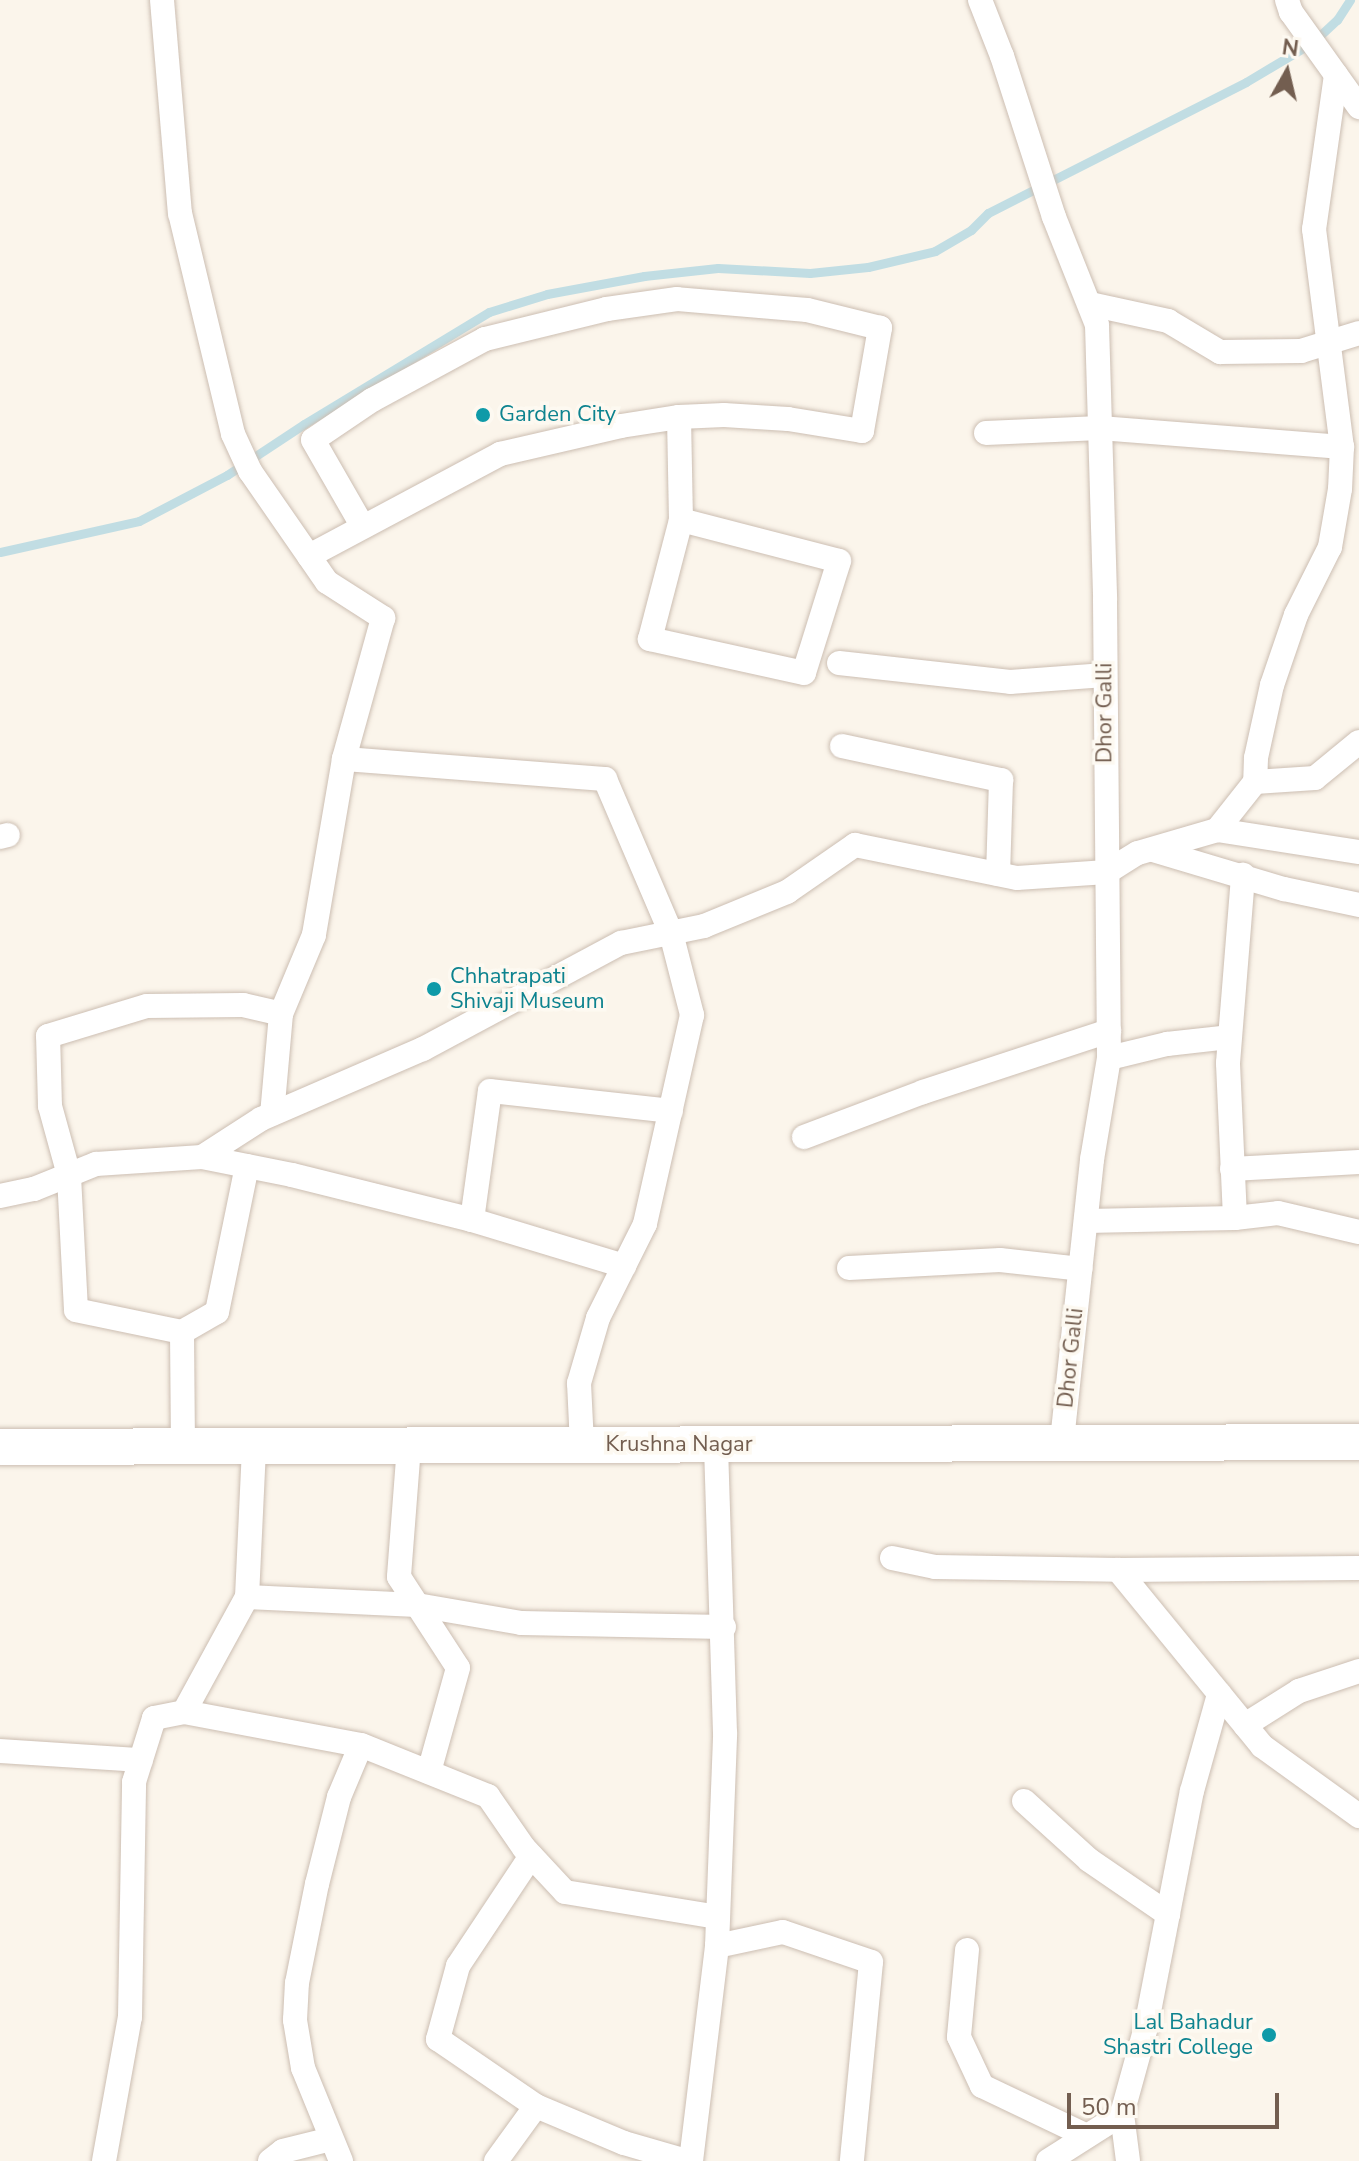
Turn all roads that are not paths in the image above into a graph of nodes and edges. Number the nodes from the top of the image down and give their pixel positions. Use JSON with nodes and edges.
{"nodes":[{"id":1,"x":162,"y":0,"type":"edge"},
{"id":2,"x":980,"y":0,"type":"edge"},
{"id":3,"x":1289,"y":6,"type":"edge"},
{"id":4,"x":1336,"y":75,"type":"junction"},
{"id":5,"x":1359,"y":107,"type":"edge"},
{"id":6,"x":1090,"y":304,"type":"junction"},
{"id":7,"x":1359,"y":333,"type":"edge"},
{"id":8,"x":1328,"y":343,"type":"junction"},
{"id":9,"x":679,"y":417,"type":"junction"},
{"id":10,"x":1100,"y":428,"type":"junction"},
{"id":11,"x":986,"y":433,"type":"dead end"},
{"id":12,"x":1342,"y":447,"type":"junction"},
{"id":13,"x":681,"y":520,"type":"junction"},
{"id":14,"x":363,"y":527,"type":"junction"},
{"id":15,"x":309,"y":556,"type":"junction"},
{"id":16,"x":839,"y":663,"type":"dead end"},
{"id":17,"x":1105,"y":675,"type":"junction"},
{"id":18,"x":1359,"y":742,"type":"edge"},
{"id":19,"x":842,"y":746,"type":"dead end"},
{"id":20,"x":344,"y":759,"type":"junction"},
{"id":21,"x":1255,"y":782,"type":"junction"},
{"id":22,"x":1217,"y":830,"type":"junction"},
{"id":23,"x":1150,"y":849,"type":"junction"},
{"id":24,"x":1359,"y":852,"type":"edge"},
{"id":25,"x":1107,"y":872,"type":"junction"},
{"id":26,"x":998,"y":874,"type":"junction"},
{"id":27,"x":1243,"y":875,"type":"junction"},
{"id":28,"x":1359,"y":905,"type":"edge"},
{"id":29,"x":671,"y":933,"type":"junction"},
{"id":30,"x":281,"y":1014,"type":"junction"},
{"id":31,"x":1109,"y":1031,"type":"junction"},
{"id":32,"x":1229,"y":1037,"type":"junction"},
{"id":33,"x":1109,"y":1058,"type":"junction"},
{"id":34,"x":671,"y":1111,"type":"junction"},
{"id":35,"x":272,"y":1114,"type":"junction"},
{"id":36,"x":804,"y":1137,"type":"dead end"},
{"id":37,"x":202,"y":1157,"type":"junction"},
{"id":38,"x":1359,"y":1162,"type":"edge"},
{"id":39,"x":247,"y":1166,"type":"junction"},
{"id":40,"x":1232,"y":1169,"type":"junction"},
{"id":41,"x":69,"y":1175,"type":"junction"},
{"id":42,"x":0,"y":1196,"type":"edge"},
{"id":43,"x":1235,"y":1218,"type":"junction"},
{"id":44,"x":472,"y":1220,"type":"junction"},
{"id":45,"x":1086,"y":1221,"type":"junction"},
{"id":46,"x":1359,"y":1232,"type":"edge"},
{"id":47,"x":624,"y":1266,"type":"junction"},
{"id":48,"x":849,"y":1268,"type":"dead end"},
{"id":49,"x":1081,"y":1269,"type":"junction"},
{"id":50,"x":182,"y":1332,"type":"junction"},
{"id":51,"x":1359,"y":1442,"type":"edge"},
{"id":52,"x":1062,"y":1443,"type":"junction"},
{"id":53,"x":716,"y":1444,"type":"junction"},
{"id":54,"x":582,"y":1445,"type":"junction"},
{"id":55,"x":254,"y":1446,"type":"junction"},
{"id":56,"x":409,"y":1446,"type":"junction"},
{"id":57,"x":0,"y":1447,"type":"edge"},
{"id":58,"x":183,"y":1447,"type":"junction"},
{"id":59,"x":892,"y":1558,"type":"dead end"},
{"id":60,"x":1359,"y":1568,"type":"edge"},
{"id":61,"x":1118,"y":1570,"type":"junction"},
{"id":62,"x":247,"y":1597,"type":"junction"},
{"id":63,"x":417,"y":1605,"type":"junction"},
{"id":64,"x":724,"y":1627,"type":"junction"},
{"id":65,"x":1359,"y":1671,"type":"edge"},
{"id":66,"x":1219,"y":1694,"type":"junction"},
{"id":67,"x":184,"y":1712,"type":"junction"},
{"id":68,"x":1245,"y":1725,"type":"junction"},
{"id":69,"x":361,"y":1745,"type":"junction"},
{"id":70,"x":0,"y":1751,"type":"edge"},
{"id":71,"x":141,"y":1760,"type":"junction"},
{"id":72,"x":429,"y":1772,"type":"junction"},
{"id":73,"x":1024,"y":1801,"type":"dead end"},
{"id":74,"x":1359,"y":1816,"type":"edge"},
{"id":75,"x":531,"y":1856,"type":"junction"},
{"id":76,"x":1168,"y":1914,"type":"junction"},
{"id":77,"x":717,"y":1917,"type":"junction"},
{"id":78,"x":717,"y":1946,"type":"junction"},
{"id":79,"x":967,"y":1950,"type":"dead end"},
{"id":80,"x":536,"y":2106,"type":"junction"},
{"id":81,"x":1122,"y":2114,"type":"junction"},
{"id":82,"x":1087,"y":2136,"type":"junction"},
{"id":83,"x":336,"y":2150,"type":"edge"},
{"id":84,"x":104,"y":2161,"type":"edge"},
{"id":85,"x":270,"y":2161,"type":"edge"},
{"id":86,"x":496,"y":2161,"type":"edge"},
{"id":87,"x":688,"y":2161,"type":"edge"},
{"id":88,"x":852,"y":2161,"type":"edge"},
{"id":89,"x":1048,"y":2161,"type":"edge"},
{"id":90,"x":1128,"y":2161,"type":"edge"}],
"edges":[{"from":1,"to":15,"type":"street"},
{"from":2,"to":6,"type":"street","name":"Dhor Galli"},
{"from":3,"to":4,"type":"street"},
{"from":4,"to":5,"type":"street"},
{"from":4,"to":8,"type":"street"},
{"from":6,"to":8,"type":"street"},
{"from":6,"to":10,"type":"street","name":"Dhor Galli"},
{"from":7,"to":8,"type":"street"},
{"from":8,"to":12,"type":"street"},
{"from":9,"to":13,"type":"street"},
{"from":9,"to":14,"type":"street"},
{"from":9,"to":14,"type":"street"},
{"from":10,"to":11,"type":"street"},
{"from":10,"to":12,"type":"street"},
{"from":10,"to":17,"type":"street","name":"Dhor Galli"},
{"from":12,"to":21,"type":"street"},
{"from":13,"to":13,"type":"street"},
{"from":14,"to":15,"type":"street"},
{"from":15,"to":20,"type":"street"},
{"from":16,"to":17,"type":"street"},
{"from":17,"to":25,"type":"street","name":"Dhor Galli"},
{"from":18,"to":21,"type":"street"},
{"from":19,"to":26,"type":"street"},
{"from":20,"to":29,"type":"street"},
{"from":20,"to":30,"type":"street"},
{"from":21,"to":22,"type":"street"},
{"from":22,"to":23,"type":"street"},
{"from":22,"to":24,"type":"street"},
{"from":23,"to":25,"type":"street"},
{"from":23,"to":27,"type":"street"},
{"from":25,"to":26,"type":"street"},
{"from":25,"to":31,"type":"street","name":"Dhor Galli"},
{"from":26,"to":29,"type":"street"},
{"from":27,"to":28,"type":"street"},
{"from":27,"to":32,"type":"street"},
{"from":29,"to":34,"type":"street"},
{"from":29,"to":35,"type":"street"},
{"from":30,"to":35,"type":"street"},
{"from":30,"to":41,"type":"street"},
{"from":31,"to":33,"type":"street","name":"Dhor Galli"},
{"from":31,"to":36,"type":"street"},
{"from":32,"to":33,"type":"street"},
{"from":32,"to":40,"type":"street"},
{"from":33,"to":45,"type":"street","name":"Dhor Galli"},
{"from":34,"to":44,"type":"street"},
{"from":34,"to":47,"type":"street"},
{"from":35,"to":37,"type":"street"},
{"from":37,"to":39,"type":"street"},
{"from":37,"to":41,"type":"street"},
{"from":38,"to":40,"type":"street"},
{"from":39,"to":44,"type":"street"},
{"from":39,"to":50,"type":"street"},
{"from":40,"to":43,"type":"street"},
{"from":41,"to":42,"type":"street"},
{"from":41,"to":50,"type":"street"},
{"from":43,"to":45,"type":"street"},
{"from":43,"to":46,"type":"street"},
{"from":44,"to":47,"type":"street"},
{"from":45,"to":49,"type":"street","name":"Dhor Galli"},
{"from":47,"to":54,"type":"street"},
{"from":48,"to":49,"type":"street"},
{"from":49,"to":52,"type":"street","name":"Dhor Galli"},
{"from":50,"to":58,"type":"street"},
{"from":51,"to":52,"type":"main road","name":"Krushna Nagar"},
{"from":52,"to":53,"type":"main road","name":"Krushna Nagar"},
{"from":53,"to":54,"type":"main road","name":"Krushna Nagar"},
{"from":53,"to":64,"type":"street"},
{"from":54,"to":56,"type":"main road","name":"Krushna Nagar"},
{"from":55,"to":56,"type":"main road","name":"Krushna Nagar"},
{"from":55,"to":58,"type":"main road","name":"Krushna Nagar"},
{"from":55,"to":62,"type":"street"},
{"from":56,"to":63,"type":"street"},
{"from":57,"to":58,"type":"main road","name":"Krushna Nagar"},
{"from":59,"to":61,"type":"street"},
{"from":60,"to":61,"type":"street"},
{"from":61,"to":66,"type":"street"},
{"from":62,"to":63,"type":"street"},
{"from":62,"to":67,"type":"street"},
{"from":63,"to":64,"type":"street"},
{"from":63,"to":72,"type":"street"},
{"from":64,"to":77,"type":"street"},
{"from":65,"to":68,"type":"street"},
{"from":66,"to":68,"type":"street"},
{"from":66,"to":76,"type":"street"},
{"from":67,"to":69,"type":"street"},
{"from":67,"to":71,"type":"street"},
{"from":68,"to":74,"type":"street"},
{"from":69,"to":72,"type":"street"},
{"from":69,"to":83,"type":"street"},
{"from":70,"to":71,"type":"street"},
{"from":71,"to":84,"type":"street"},
{"from":72,"to":75,"type":"street"},
{"from":73,"to":76,"type":"street"},
{"from":75,"to":77,"type":"street"},
{"from":75,"to":80,"type":"street"},
{"from":76,"to":81,"type":"street"},
{"from":77,"to":78,"type":"street"},
{"from":78,"to":87,"type":"street"},
{"from":78,"to":88,"type":"street"},
{"from":79,"to":82,"type":"street"},
{"from":80,"to":86,"type":"street"},
{"from":80,"to":87,"type":"street"},
{"from":81,"to":82,"type":"street"},
{"from":81,"to":90,"type":"street"},
{"from":82,"to":89,"type":"street"},
{"from":83,"to":85,"type":"street"}]}
